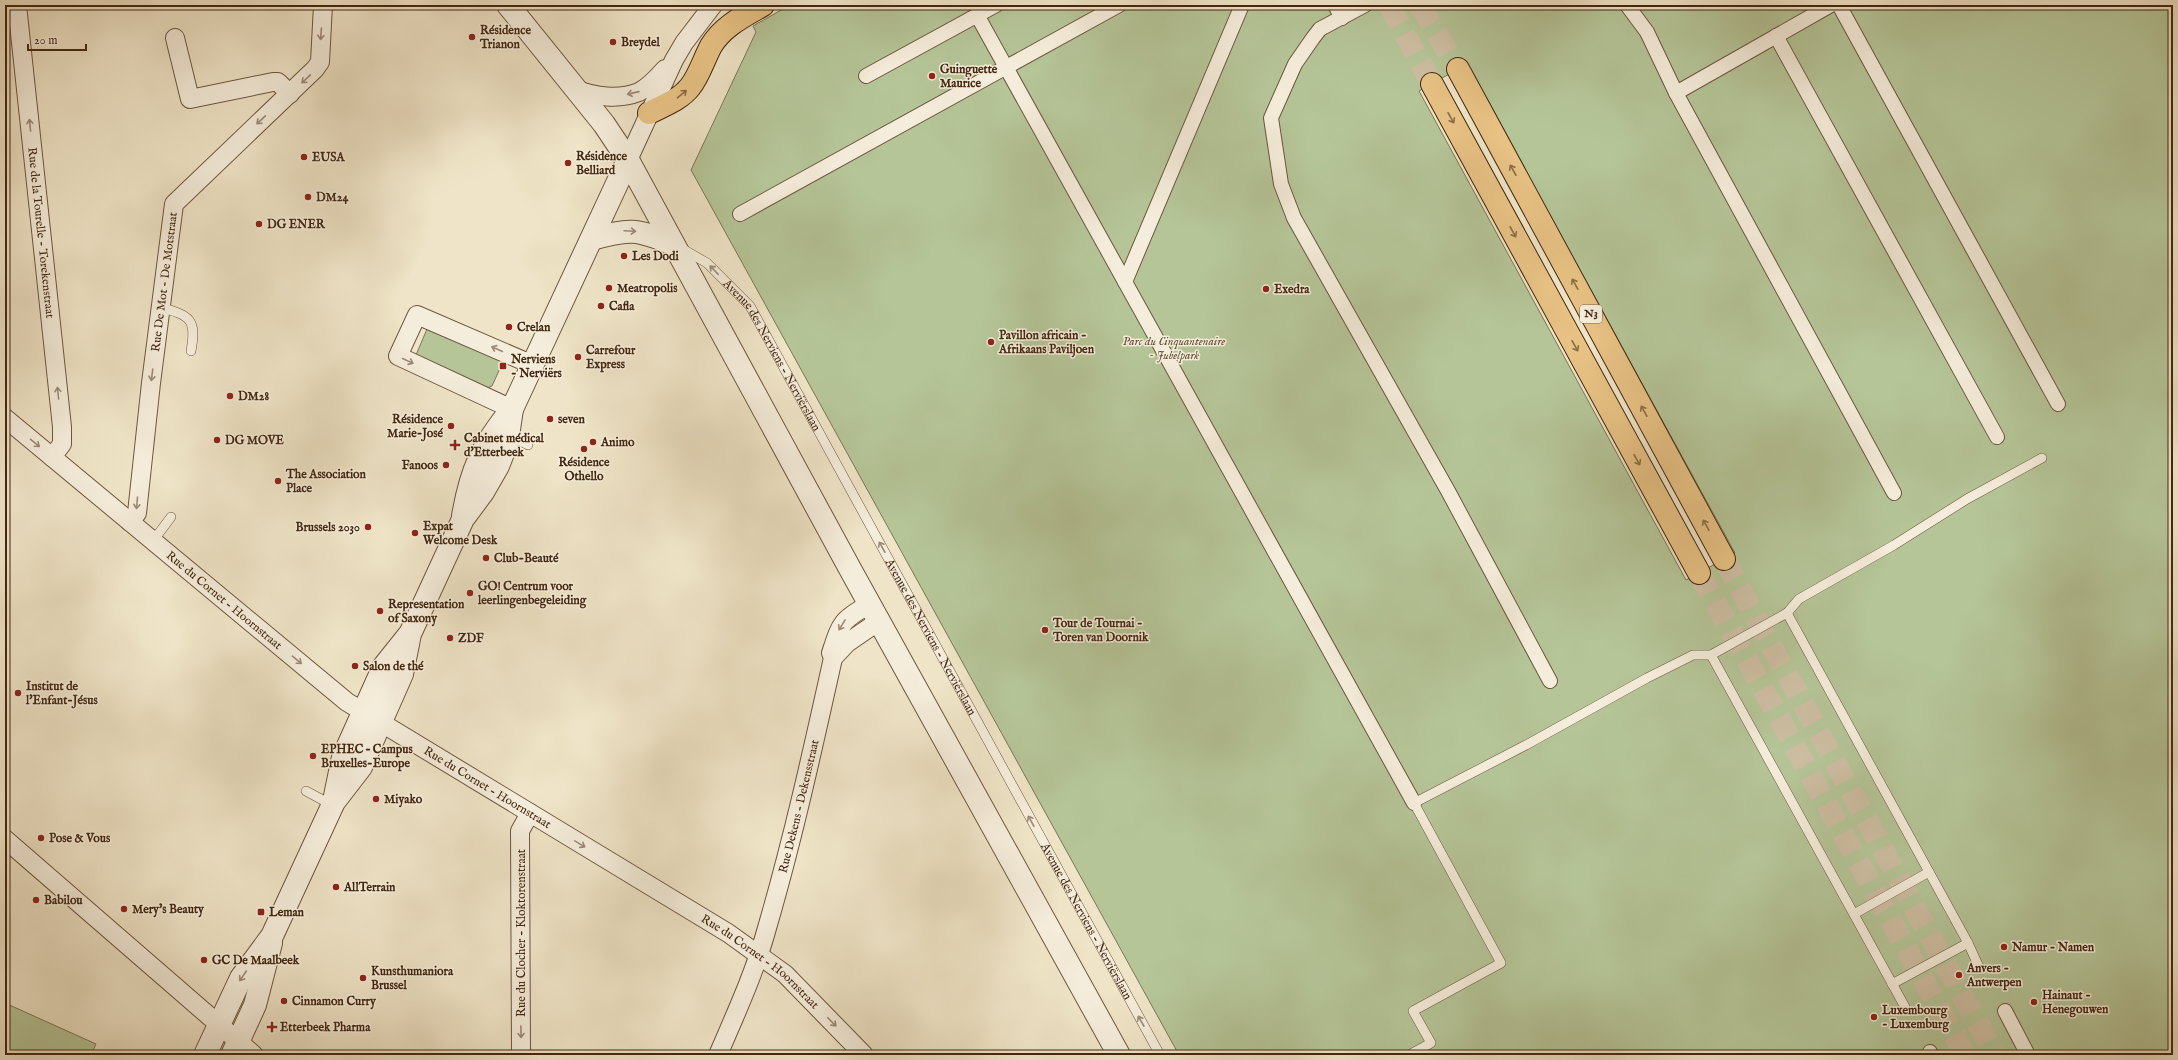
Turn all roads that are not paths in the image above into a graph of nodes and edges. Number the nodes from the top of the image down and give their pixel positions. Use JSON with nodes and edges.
{"nodes":[{"id":1,"x":18,"y":5,"type":"edge"},
{"id":2,"x":323,"y":5,"type":"edge"},
{"id":3,"x":508,"y":5,"type":"edge"},
{"id":4,"x":713,"y":5,"type":"edge"},
{"id":5,"x":764,"y":5,"type":"edge"},
{"id":6,"x":996,"y":5,"type":"edge"},
{"id":7,"x":1119,"y":5,"type":"edge"},
{"id":8,"x":1242,"y":5,"type":"edge"},
{"id":9,"x":1335,"y":5,"type":"edge"},
{"id":10,"x":1365,"y":5,"type":"edge"},
{"id":11,"x":1627,"y":5,"type":"edge"},
{"id":12,"x":1831,"y":5,"type":"edge"},
{"id":13,"x":1839,"y":5,"type":"edge"},
{"id":14,"x":977,"y":15,"type":"junction"},
{"id":15,"x":1342,"y":18,"type":"junction"},
{"id":16,"x":1776,"y":36,"type":"junction"},
{"id":17,"x":175,"y":38,"type":"dead end"},
{"id":18,"x":674,"y":60,"type":"junction"},
{"id":19,"x":1006,"y":68,"type":"junction"},
{"id":20,"x":1458,"y":69,"type":"tunnel mouth"},
{"id":21,"x":866,"y":76,"type":"dead end"},
{"id":22,"x":1432,"y":84,"type":"tunnel mouth"},
{"id":23,"x":575,"y":89,"type":"junction"},
{"id":24,"x":1676,"y":93,"type":"junction"},
{"id":25,"x":290,"y":94,"type":"junction"},
{"id":26,"x":649,"y":113,"type":"junction"},
{"id":27,"x":628,"y":160,"type":"junction"},
{"id":28,"x":740,"y":214,"type":"dead end"},
{"id":29,"x":592,"y":239,"type":"junction"},
{"id":30,"x":673,"y":244,"type":"junction"},
{"id":31,"x":1125,"y":282,"type":"junction"},
{"id":32,"x":160,"y":307,"type":"junction"},
{"id":33,"x":191,"y":351,"type":"dead end"},
{"id":34,"x":533,"y":365,"type":"junction"},
{"id":35,"x":2058,"y":404,"type":"dead end"},
{"id":36,"x":512,"y":409,"type":"junction"},
{"id":37,"x":5,"y":418,"type":"edge"},
{"id":38,"x":508,"y":435,"type":"junction"},
{"id":39,"x":1997,"y":437,"type":"dead end"},
{"id":40,"x":528,"y":444,"type":"dead end"},
{"id":41,"x":52,"y":457,"type":"junction"},
{"id":42,"x":2042,"y":458,"type":"dead end"},
{"id":43,"x":1894,"y":493,"type":"dead end"},
{"id":44,"x":171,"y":517,"type":"dead end"},
{"id":45,"x":463,"y":519,"type":"junction"},
{"id":46,"x":130,"y":522,"type":"junction"},
{"id":47,"x":153,"y":541,"type":"junction"},
{"id":48,"x":1724,"y":559,"type":"tunnel mouth"},
{"id":49,"x":1699,"y":573,"type":"tunnel mouth"},
{"id":50,"x":1787,"y":612,"type":"junction"},
{"id":51,"x":874,"y":613,"type":"junction"},
{"id":52,"x":1710,"y":655,"type":"junction"},
{"id":53,"x":1550,"y":682,"type":"dead end"},
{"id":54,"x":372,"y":717,"type":"junction"},
{"id":55,"x":306,"y":792,"type":"dead end"},
{"id":56,"x":333,"y":803,"type":"junction"},
{"id":57,"x":1414,"y":803,"type":"junction"},
{"id":58,"x":530,"y":813,"type":"junction"},
{"id":59,"x":5,"y":839,"type":"edge"},
{"id":60,"x":1929,"y":872,"type":"junction"},
{"id":61,"x":1854,"y":914,"type":"junction"},
{"id":62,"x":272,"y":936,"type":"junction"},
{"id":63,"x":1968,"y":943,"type":"junction"},
{"id":64,"x":758,"y":954,"type":"junction"},
{"id":65,"x":1979,"y":967,"type":"dead end"},
{"id":66,"x":1892,"y":984,"type":"junction"},
{"id":67,"x":1905,"y":1008,"type":"dead end"},
{"id":68,"x":2005,"y":1011,"type":"dead end"},
{"id":69,"x":219,"y":1024,"type":"junction"},
{"id":70,"x":235,"y":1048,"type":"edge"},
{"id":71,"x":205,"y":1055,"type":"edge"},
{"id":72,"x":254,"y":1055,"type":"edge"},
{"id":73,"x":521,"y":1055,"type":"edge"},
{"id":74,"x":718,"y":1055,"type":"edge"},
{"id":75,"x":864,"y":1055,"type":"edge"},
{"id":76,"x":1119,"y":1055,"type":"edge"},
{"id":77,"x":1160,"y":1055,"type":"edge"},
{"id":78,"x":1409,"y":1055,"type":"edge"},
{"id":79,"x":2028,"y":1055,"type":"edge"}],
"edges":[{"from":41,"to":1,"type":"street","name":"Rue de la Tourelle - Torekenstraat","one_way":true},
{"from":2,"to":25,"type":"street","name":"Rue De Mot - De Motstraat","one_way":true},
{"from":3,"to":23,"type":"street"},
{"from":4,"to":18,"type":"street"},
{"from":26,"to":5,"type":"highway","one_way":true},
{"from":6,"to":14,"type":"street"},
{"from":7,"to":19,"type":"street"},
{"from":8,"to":31,"type":"street"},
{"from":9,"to":15,"type":"street"},
{"from":10,"to":15,"type":"street"},
{"from":11,"to":24,"type":"street"},
{"from":12,"to":16,"type":"street"},
{"from":13,"to":35,"type":"street"},
{"from":14,"to":19,"type":"street"},
{"from":14,"to":21,"type":"street"},
{"from":15,"to":53,"type":"street"},
{"from":16,"to":24,"type":"street"},
{"from":16,"to":39,"type":"street"},
{"from":17,"to":25,"type":"street"},
{"from":18,"to":23,"type":"street","one_way":true},
{"from":18,"to":26,"type":"street"},
{"from":19,"to":28,"type":"street"},
{"from":19,"to":31,"type":"street"},
{"from":48,"to":20,"type":"highway","number":"N3","one_way":true},
{"from":22,"to":49,"type":"highway","number":"N3","one_way":true},
{"from":23,"to":27,"type":"street"},
{"from":24,"to":43,"type":"street"},
{"from":25,"to":32,"type":"street","name":"Rue De Mot - De Motstraat","one_way":true},
{"from":26,"to":27,"type":"street"},
{"from":27,"to":29,"type":"street"},
{"from":27,"to":30,"type":"street"},
{"from":29,"to":30,"type":"street","one_way":true},
{"from":29,"to":34,"type":"street"},
{"from":30,"to":51,"type":"street"},
{"from":77,"to":30,"type":"lane","name":"Avenue des Nerviens - Nerviërslaan","one_way":true},
{"from":31,"to":57,"type":"street"},
{"from":32,"to":33,"type":"lane"},
{"from":32,"to":46,"type":"street","name":"Rue De Mot - De Motstraat","one_way":true},
{"from":34,"to":36,"type":"street"},
{"from":34,"to":36,"type":"street","one_way":true},
{"from":36,"to":38,"type":"street"},
{"from":36,"to":45,"type":"street"},
{"from":37,"to":41,"type":"street","name":"Rue du Cornet - Hoornstraat","one_way":true},
{"from":38,"to":40,"type":"lane"},
{"from":38,"to":45,"type":"street"},
{"from":41,"to":46,"type":"street","name":"Rue du Cornet - Hoornstraat"},
{"from":42,"to":50,"type":"lane"},
{"from":44,"to":47,"type":"lane"},
{"from":45,"to":54,"type":"street"},
{"from":46,"to":47,"type":"street","name":"Rue du Cornet - Hoornstraat"},
{"from":47,"to":54,"type":"street","name":"Rue du Cornet - Hoornstraat","one_way":true},
{"from":50,"to":52,"type":"lane"},
{"from":50,"to":60,"type":"lane"},
{"from":51,"to":64,"type":"street","name":"Rue Dekens - Dekensstraat"},
{"from":51,"to":76,"type":"street"},
{"from":52,"to":57,"type":"lane"},
{"from":52,"to":61,"type":"lane"},
{"from":54,"to":56,"type":"street"},
{"from":54,"to":58,"type":"street","name":"Rue du Cornet - Hoornstraat"},
{"from":55,"to":56,"type":"lane"},
{"from":56,"to":62,"type":"street"},
{"from":57,"to":78,"type":"lane"},
{"from":58,"to":64,"type":"street","name":"Rue du Cornet - Hoornstraat","one_way":true},
{"from":58,"to":73,"type":"street","name":"Rue du Clocher - Kloktorenstraat","one_way":true},
{"from":59,"to":69,"type":"street"},
{"from":60,"to":61,"type":"lane"},
{"from":60,"to":63,"type":"lane"},
{"from":61,"to":66,"type":"lane"},
{"from":62,"to":69,"type":"street","one_way":true},
{"from":62,"to":70,"type":"street"},
{"from":63,"to":65,"type":"lane"},
{"from":63,"to":66,"type":"lane"},
{"from":64,"to":74,"type":"street","name":"Rue Dekens - Dekensstraat"},
{"from":64,"to":75,"type":"street","name":"Rue du Cornet - Hoornstraat","one_way":true},
{"from":66,"to":67,"type":"lane"},
{"from":68,"to":79,"type":"street"},
{"from":69,"to":70,"type":"street"},
{"from":69,"to":71,"type":"street"},
{"from":70,"to":72,"type":"street"}]}
